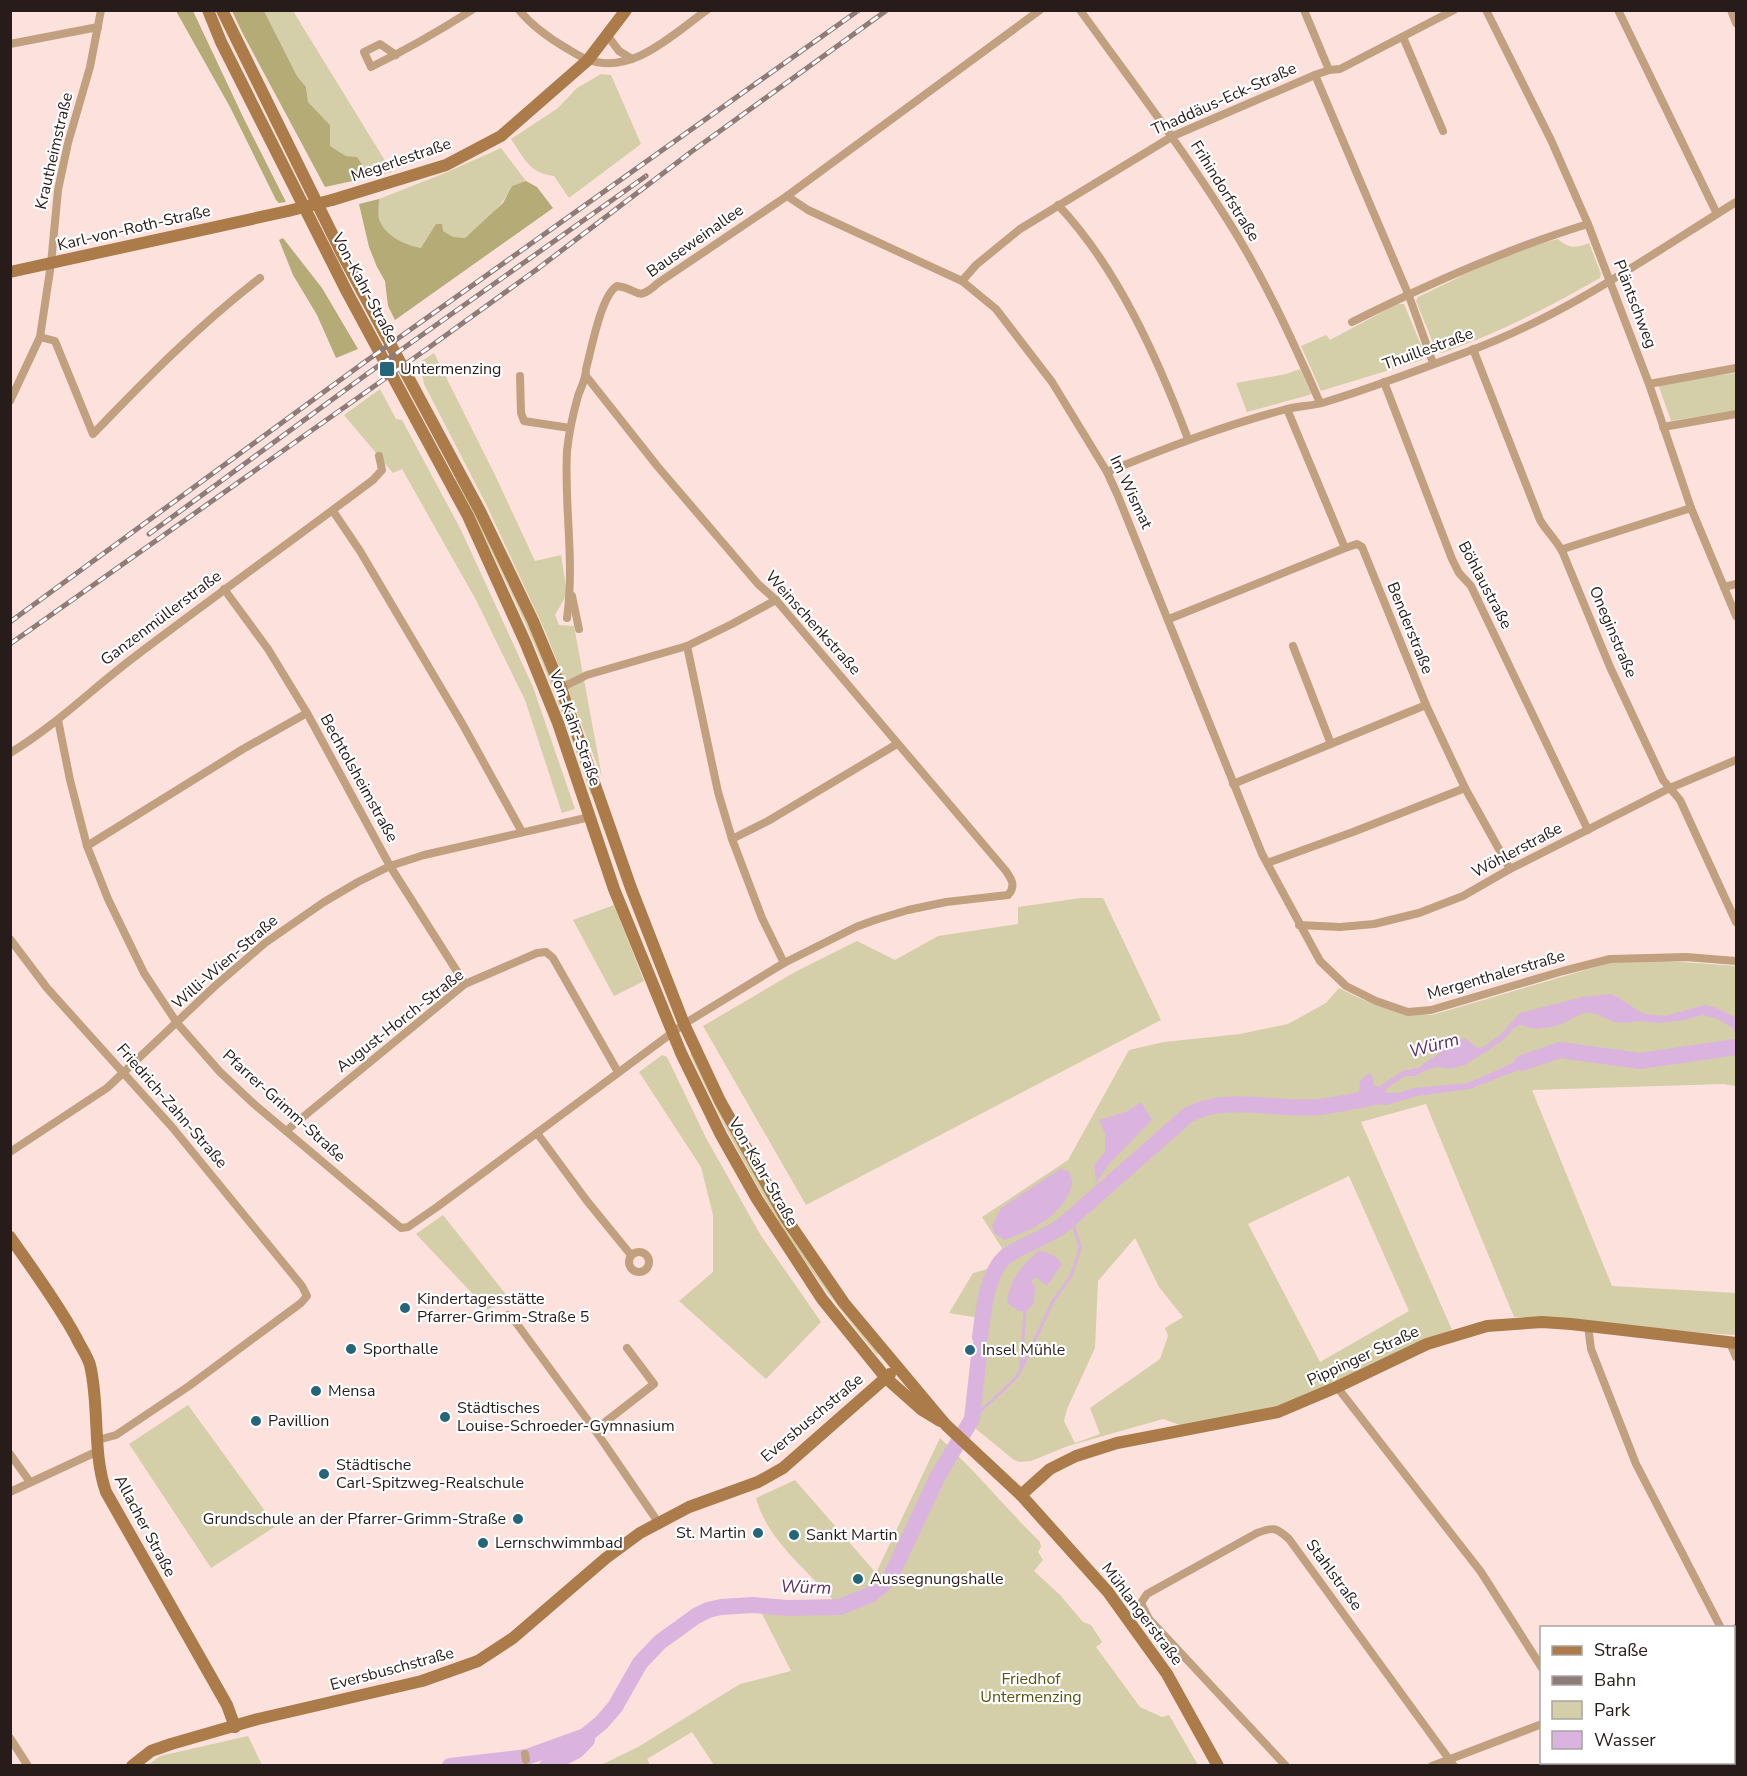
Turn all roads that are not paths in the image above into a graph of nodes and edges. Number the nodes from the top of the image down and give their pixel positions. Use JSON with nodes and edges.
{"nodes":[{"id":1,"x":101,"y":10,"type":"edge"},
{"id":2,"x":208,"y":10,"type":"edge"},
{"id":3,"x":222,"y":10,"type":"edge"},
{"id":4,"x":472,"y":10,"type":"edge"},
{"id":5,"x":519,"y":10,"type":"edge"},
{"id":6,"x":626,"y":10,"type":"edge"},
{"id":7,"x":707,"y":10,"type":"edge"},
{"id":8,"x":1040,"y":10,"type":"edge"},
{"id":9,"x":1080,"y":10,"type":"edge"},
{"id":10,"x":1304,"y":10,"type":"edge"},
{"id":11,"x":1454,"y":10,"type":"edge"},
{"id":12,"x":1486,"y":10,"type":"edge"},
{"id":13,"x":1618,"y":10,"type":"edge"},
{"id":14,"x":1731,"y":10,"type":"edge"},
{"id":15,"x":1737,"y":23,"type":"edge"},
{"id":16,"x":98,"y":27,"type":"junction"},
{"id":17,"x":607,"y":35,"type":"junction"},
{"id":18,"x":1402,"y":37,"type":"junction"},
{"id":19,"x":10,"y":44,"type":"edge"},
{"id":20,"x":396,"y":55,"type":"dead end"},
{"id":21,"x":632,"y":59,"type":"junction"},
{"id":22,"x":588,"y":60,"type":"junction"},
{"id":23,"x":1329,"y":70,"type":"junction"},
{"id":24,"x":1315,"y":75,"type":"junction"},
{"id":25,"x":1443,"y":132,"type":"dead end"},
{"id":26,"x":1173,"y":136,"type":"junction"},
{"id":27,"x":788,"y":196,"type":"junction"},
{"id":28,"x":1737,"y":201,"type":"edge"},
{"id":29,"x":1058,"y":205,"type":"junction"},
{"id":30,"x":1717,"y":214,"type":"junction"},
{"id":31,"x":265,"y":216,"type":"joint"},
{"id":32,"x":1588,"y":224,"type":"junction"},
{"id":33,"x":51,"y":264,"type":"junction"},
{"id":34,"x":10,"y":272,"type":"edge"},
{"id":35,"x":260,"y":279,"type":"dead end"},
{"id":36,"x":962,"y":281,"type":"junction"},
{"id":37,"x":1610,"y":281,"type":"junction"},
{"id":38,"x":1409,"y":296,"type":"junction"},
{"id":39,"x":1352,"y":322,"type":"dead end"},
{"id":40,"x":40,"y":337,"type":"junction"},
{"id":41,"x":1473,"y":349,"type":"junction"},
{"id":42,"x":1433,"y":363,"type":"junction"},
{"id":43,"x":1737,"y":368,"type":"edge"},
{"id":44,"x":520,"y":376,"type":"dead end"},
{"id":45,"x":586,"y":376,"type":"junction"},
{"id":46,"x":1384,"y":382,"type":"junction"},
{"id":47,"x":1649,"y":384,"type":"junction"},
{"id":48,"x":10,"y":400,"type":"edge"},
{"id":49,"x":1320,"y":403,"type":"junction"},
{"id":50,"x":1287,"y":409,"type":"junction"},
{"id":51,"x":1737,"y":414,"type":"edge"},
{"id":52,"x":1663,"y":427,"type":"junction"},
{"id":53,"x":570,"y":428,"type":"junction"},
{"id":54,"x":1188,"y":440,"type":"junction"},
{"id":55,"x":379,"y":456,"type":"dead end"},
{"id":56,"x":1107,"y":472,"type":"junction"},
{"id":57,"x":1691,"y":508,"type":"junction"},
{"id":58,"x":333,"y":511,"type":"junction"},
{"id":59,"x":1345,"y":548,"type":"junction"},
{"id":60,"x":1563,"y":549,"type":"junction"},
{"id":61,"x":1737,"y":584,"type":"edge"},
{"id":62,"x":1724,"y":587,"type":"junction"},
{"id":63,"x":224,"y":589,"type":"junction"},
{"id":64,"x":571,"y":590,"type":"junction"},
{"id":65,"x":776,"y":600,"type":"junction"},
{"id":66,"x":1737,"y":616,"type":"edge"},
{"id":67,"x":567,"y":618,"type":"dead end"},
{"id":68,"x":1168,"y":619,"type":"junction"},
{"id":69,"x":579,"y":629,"type":"dead end"},
{"id":70,"x":687,"y":645,"type":"junction"},
{"id":71,"x":1293,"y":646,"type":"dead end"},
{"id":72,"x":561,"y":688,"type":"junction"},
{"id":73,"x":1426,"y":705,"type":"junction"},
{"id":74,"x":307,"y":713,"type":"junction"},
{"id":75,"x":58,"y":720,"type":"junction"},
{"id":76,"x":897,"y":744,"type":"junction"},
{"id":77,"x":1331,"y":744,"type":"junction"},
{"id":78,"x":10,"y":753,"type":"edge"},
{"id":79,"x":1737,"y":760,"type":"edge"},
{"id":80,"x":1233,"y":784,"type":"junction"},
{"id":81,"x":1465,"y":788,"type":"junction"},
{"id":82,"x":1670,"y":788,"type":"junction"},
{"id":83,"x":590,"y":817,"type":"junction"},
{"id":84,"x":1588,"y":830,"type":"junction"},
{"id":85,"x":522,"y":832,"type":"junction"},
{"id":86,"x":732,"y":839,"type":"junction"},
{"id":87,"x":87,"y":846,"type":"junction"},
{"id":88,"x":1267,"y":862,"type":"junction"},
{"id":89,"x":390,"y":866,"type":"junction"},
{"id":90,"x":1510,"y":869,"type":"junction"},
{"id":91,"x":1737,"y":922,"type":"edge"},
{"id":92,"x":1299,"y":925,"type":"junction"},
{"id":93,"x":10,"y":939,"type":"edge"},
{"id":94,"x":1737,"y":960,"type":"edge"},
{"id":95,"x":784,"y":963,"type":"junction"},
{"id":96,"x":465,"y":984,"type":"junction"},
{"id":97,"x":177,"y":1023,"type":"junction"},
{"id":98,"x":684,"y":1024,"type":"junction"},
{"id":99,"x":672,"y":1034,"type":"junction"},
{"id":100,"x":618,"y":1072,"type":"junction"},
{"id":101,"x":124,"y":1073,"type":"junction"},
{"id":102,"x":286,"y":1131,"type":"junction"},
{"id":103,"x":537,"y":1133,"type":"junction"},
{"id":104,"x":10,"y":1152,"type":"edge"},
{"id":105,"x":10,"y":1237,"type":"edge"},
{"id":106,"x":631,"y":1255,"type":"dead end"},
{"id":107,"x":508,"y":1315,"type":"dead end"},
{"id":108,"x":1588,"y":1326,"type":"junction"},
{"id":109,"x":1733,"y":1343,"type":"edge"},
{"id":110,"x":627,"y":1348,"type":"dead end"},
{"id":111,"x":1737,"y":1356,"type":"edge"},
{"id":112,"x":898,"y":1367,"type":"junction"},
{"id":113,"x":886,"y":1378,"type":"junction"},
{"id":114,"x":1337,"y":1387,"type":"junction"},
{"id":115,"x":946,"y":1425,"type":"junction"},
{"id":116,"x":595,"y":1430,"type":"junction"},
{"id":117,"x":98,"y":1445,"type":"junction"},
{"id":118,"x":10,"y":1454,"type":"edge"},
{"id":119,"x":30,"y":1482,"type":"junction"},
{"id":120,"x":10,"y":1492,"type":"edge"},
{"id":121,"x":1021,"y":1495,"type":"junction"},
{"id":122,"x":658,"y":1522,"type":"junction"},
{"id":123,"x":1720,"y":1626,"type":"edge"},
{"id":124,"x":1540,"y":1665,"type":"edge"},
{"id":125,"x":1540,"y":1725,"type":"edge"},
{"id":126,"x":235,"y":1727,"type":"junction"},
{"id":127,"x":10,"y":1738,"type":"edge"},
{"id":128,"x":1452,"y":1762,"type":"edge"},
{"id":129,"x":28,"y":1766,"type":"edge"},
{"id":130,"x":132,"y":1766,"type":"edge"},
{"id":131,"x":1218,"y":1766,"type":"edge"},
{"id":132,"x":1286,"y":1766,"type":"edge"},
{"id":133,"x":1432,"y":1766,"type":"edge"}],
"edges":[{"from":1,"to":16,"type":"street","name":"Krautheimstraße"},
{"from":2,"to":83,"type":"main road","name":"Von-Kahr-Straße"},
{"from":3,"to":72,"type":"main road","name":"Von-Kahr-Straße"},
{"from":4,"to":20,"type":"street"},
{"from":5,"to":22,"type":"street"},
{"from":6,"to":17,"type":"main road","name":"Megerlestraße"},
{"from":7,"to":21,"type":"street"},
{"from":8,"to":27,"type":"street","name":"Bauseweinallee"},
{"from":9,"to":26,"type":"street","name":"Frihindorfstraße"},
{"from":10,"to":23,"type":"street"},
{"from":11,"to":18,"type":"street","name":"Thaddäus-Eck-Straße"},
{"from":12,"to":32,"type":"street","name":"Pläntschweg"},
{"from":13,"to":30,"type":"street"},
{"from":14,"to":15,"type":"street"},
{"from":16,"to":19,"type":"street"},
{"from":16,"to":33,"type":"street","name":"Krautheimstraße"},
{"from":17,"to":21,"type":"street"},
{"from":17,"to":22,"type":"main road","name":"Megerlestraße"},
{"from":18,"to":23,"type":"street","name":"Thaddäus-Eck-Straße"},
{"from":18,"to":25,"type":"street"},
{"from":21,"to":22,"type":"street"},
{"from":22,"to":31,"type":"main road","name":"Megerlestraße","bridge":true},
{"from":23,"to":24,"type":"street","name":"Thaddäus-Eck-Straße"},
{"from":24,"to":26,"type":"street","name":"Thaddäus-Eck-Straße"},
{"from":24,"to":38,"type":"street"},
{"from":26,"to":29,"type":"street","name":"Thaddäus-Eck-Straße"},
{"from":26,"to":49,"type":"street","name":"Frihindorfstraße"},
{"from":27,"to":36,"type":"street","name":"Im Wismat"},
{"from":27,"to":45,"type":"street","name":"Bauseweinallee"},
{"from":28,"to":30,"type":"street","name":"Thuillestraße"},
{"from":29,"to":36,"type":"street","name":"Thaddäus-Eck-Straße"},
{"from":29,"to":54,"type":"street"},
{"from":30,"to":37,"type":"street","name":"Thuillestraße"},
{"from":31,"to":33,"type":"main road","name":"Karl-von-Roth-Straße"},
{"from":32,"to":37,"type":"street","name":"Pläntschweg"},
{"from":32,"to":38,"type":"street"},
{"from":33,"to":34,"type":"main road","name":"Karl-von-Roth-Straße"},
{"from":33,"to":40,"type":"street","name":"Krautheimstraße"},
{"from":35,"to":40,"type":"street"},
{"from":36,"to":56,"type":"street","name":"Im Wismat"},
{"from":37,"to":41,"type":"street","name":"Thuillestraße"},
{"from":37,"to":47,"type":"street","name":"Pläntschweg"},
{"from":38,"to":39,"type":"street"},
{"from":38,"to":42,"type":"street"},
{"from":40,"to":48,"type":"street","name":"Krautheimstraße"},
{"from":41,"to":42,"type":"street","name":"Thuillestraße"},
{"from":41,"to":60,"type":"street","name":"Oneginstraße"},
{"from":42,"to":46,"type":"street","name":"Thuillestraße"},
{"from":43,"to":47,"type":"street"},
{"from":44,"to":53,"type":"street"},
{"from":45,"to":53,"type":"street","name":"Bauseweinallee"},
{"from":45,"to":65,"type":"street","name":"Weinschenkstraße"},
{"from":46,"to":49,"type":"street","name":"Thuillestraße"},
{"from":46,"to":84,"type":"street","name":"Böhlaustraße"},
{"from":47,"to":52,"type":"street","name":"Pläntschweg"},
{"from":49,"to":50,"type":"street","name":"Thuillestraße"},
{"from":50,"to":54,"type":"street","name":"Thuillestraße"},
{"from":50,"to":59,"type":"street"},
{"from":51,"to":52,"type":"street"},
{"from":52,"to":57,"type":"street","name":"Pläntschweg"},
{"from":53,"to":64,"type":"street","name":"Bauseweinallee"},
{"from":54,"to":56,"type":"street","name":"Thuillestraße"},
{"from":55,"to":58,"type":"street","name":"Ganzenmüllerstraße"},
{"from":56,"to":68,"type":"street","name":"Im Wismat"},
{"from":57,"to":60,"type":"street"},
{"from":57,"to":62,"type":"street","name":"Pläntschweg"},
{"from":58,"to":63,"type":"street","name":"Ganzenmüllerstraße"},
{"from":58,"to":85,"type":"street"},
{"from":59,"to":68,"type":"street"},
{"from":59,"to":73,"type":"street","name":"Benderstraße"},
{"from":60,"to":82,"type":"street","name":"Oneginstraße"},
{"from":61,"to":62,"type":"street"},
{"from":62,"to":66,"type":"street","name":"Pläntschweg"},
{"from":63,"to":74,"type":"street","name":"Bechtolsheimstraße"},
{"from":63,"to":75,"type":"street","name":"Ganzenmüllerstraße"},
{"from":64,"to":67,"type":"street","name":"Bauseweinallee"},
{"from":64,"to":69,"type":"street","name":"Bauseweinallee"},
{"from":65,"to":70,"type":"street"},
{"from":65,"to":76,"type":"street","name":"Weinschenkstraße"},
{"from":68,"to":80,"type":"street","name":"Im Wismat"},
{"from":70,"to":72,"type":"street"},
{"from":70,"to":86,"type":"street"},
{"from":71,"to":77,"type":"street"},
{"from":72,"to":98,"type":"main road","name":"Von-Kahr-Straße"},
{"from":73,"to":77,"type":"street"},
{"from":73,"to":81,"type":"street","name":"Benderstraße"},
{"from":74,"to":87,"type":"street"},
{"from":74,"to":89,"type":"street","name":"Bechtolsheimstraße"},
{"from":75,"to":78,"type":"street","name":"Ganzenmüllerstraße"},
{"from":75,"to":87,"type":"street","name":"Pfarrer-Grimm-Straße"},
{"from":76,"to":86,"type":"street"},
{"from":76,"to":95,"type":"street","name":"Weinschenkstraße"},
{"from":77,"to":80,"type":"street"},
{"from":79,"to":82,"type":"street","name":"Wöhlerstraße"},
{"from":80,"to":88,"type":"street","name":"Im Wismat"},
{"from":81,"to":88,"type":"street"},
{"from":81,"to":90,"type":"street","name":"Benderstraße"},
{"from":82,"to":84,"type":"street","name":"Wöhlerstraße"},
{"from":82,"to":91,"type":"street","name":"Oneginstraße"},
{"from":83,"to":85,"type":"street","name":"Willi-Wien-Straße"},
{"from":83,"to":99,"type":"main road","name":"Von-Kahr-Straße"},
{"from":84,"to":90,"type":"street","name":"Wöhlerstraße"},
{"from":85,"to":89,"type":"street","name":"Willi-Wien-Straße"},
{"from":86,"to":95,"type":"street"},
{"from":87,"to":97,"type":"street","name":"Pfarrer-Grimm-Straße"},
{"from":88,"to":92,"type":"street","name":"Im Wismat"},
{"from":89,"to":96,"type":"street","name":"Bechtolsheimstraße"},
{"from":89,"to":97,"type":"street","name":"Willi-Wien-Straße"},
{"from":90,"to":92,"type":"street","name":"Wöhlerstraße"},
{"from":92,"to":94,"type":"street","name":"Mergenthalerstraße"},
{"from":93,"to":101,"type":"street","name":"Friedrich-Zahn-Straße"},
{"from":95,"to":98,"type":"street"},
{"from":96,"to":100,"type":"street","name":"August-Horch-Straße"},
{"from":96,"to":102,"type":"street","name":"August-Horch-Straße"},
{"from":97,"to":101,"type":"street","name":"Willi-Wien-Straße"},
{"from":97,"to":102,"type":"street","name":"Pfarrer-Grimm-Straße"},
{"from":98,"to":99,"type":"street"},
{"from":98,"to":112,"type":"main road","name":"Von-Kahr-Straße"},
{"from":99,"to":100,"type":"street"},
{"from":99,"to":113,"type":"main road","name":"Von-Kahr-Straße"},
{"from":100,"to":103,"type":"street"},
{"from":101,"to":104,"type":"street","name":"Willi-Wien-Straße"},
{"from":101,"to":117,"type":"street","name":"Friedrich-Zahn-Straße"},
{"from":102,"to":103,"type":"street","name":"Pfarrer-Grimm-Straße"},
{"from":103,"to":106,"type":"street"},
{"from":105,"to":117,"type":"main road","name":"Allacher Straße"},
{"from":107,"to":116,"type":"street"},
{"from":108,"to":109,"type":"main road","name":"Pippinger Straße"},
{"from":108,"to":114,"type":"main road","name":"Pippinger Straße"},
{"from":108,"to":123,"type":"street"},
{"from":109,"to":111,"type":"street"},
{"from":110,"to":116,"type":"street"},
{"from":112,"to":113,"type":"main road","name":"Eversbuschstraße"},
{"from":112,"to":115,"type":"main road","name":"Von-Kahr-Straße"},
{"from":113,"to":115,"type":"main road","name":"Von-Kahr-Straße"},
{"from":113,"to":122,"type":"main road","name":"Eversbuschstraße"},
{"from":114,"to":121,"type":"main road","name":"Pippinger Straße"},
{"from":114,"to":124,"type":"street"},
{"from":115,"to":121,"type":"main road","name":"Von-Kahr-Straße"},
{"from":116,"to":122,"type":"street"},
{"from":117,"to":119,"type":"street"},
{"from":117,"to":126,"type":"main road","name":"Allacher Straße"},
{"from":118,"to":119,"type":"street"},
{"from":119,"to":120,"type":"street"},
{"from":121,"to":131,"type":"main road","name":"Mühlangerstraße"},
{"from":122,"to":126,"type":"main road","name":"Eversbuschstraße"},
{"from":125,"to":128,"type":"street"},
{"from":126,"to":130,"type":"main road","name":"Eversbuschstraße"},
{"from":127,"to":129,"type":"street"},
{"from":128,"to":132,"type":"street","name":"Stahlstraße"},
{"from":128,"to":133,"type":"street"}]}
